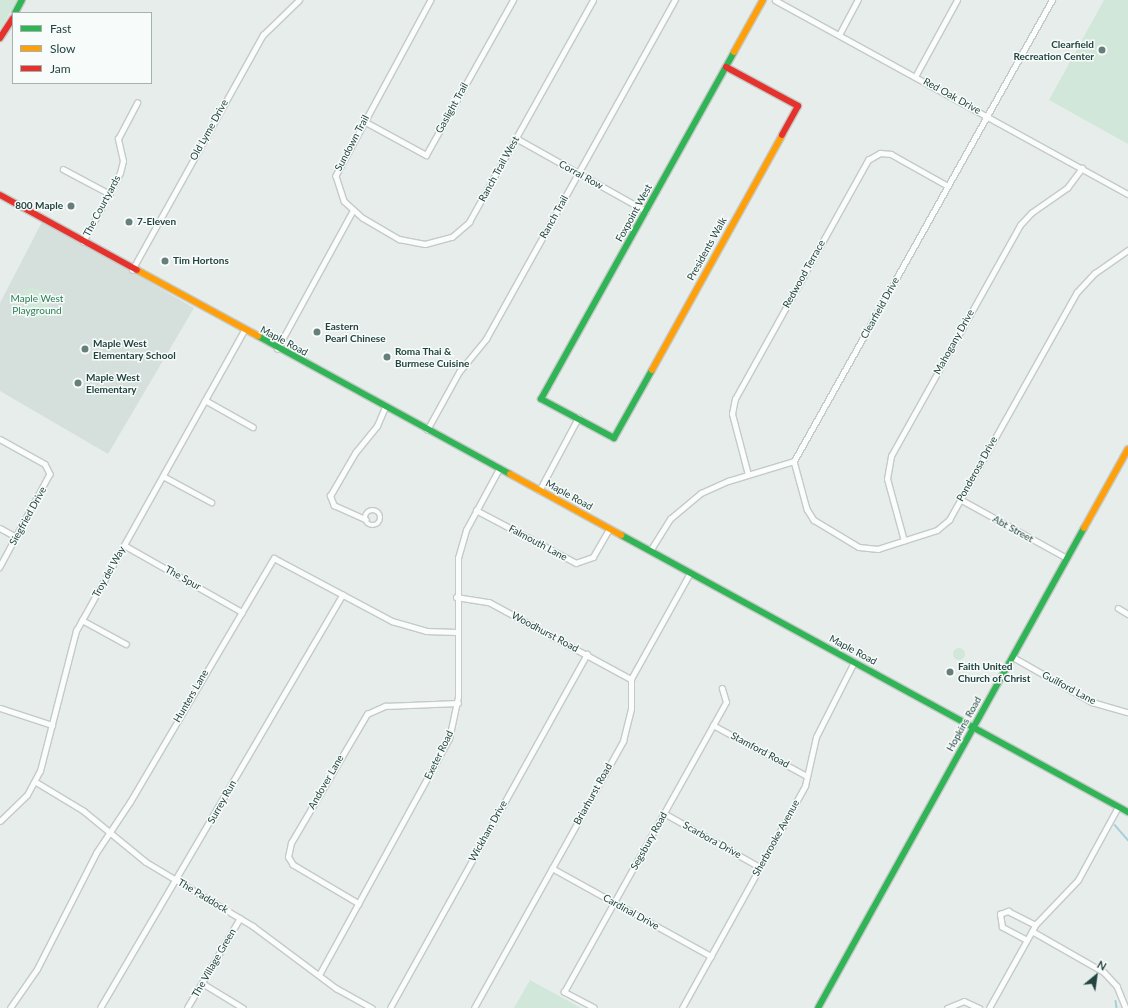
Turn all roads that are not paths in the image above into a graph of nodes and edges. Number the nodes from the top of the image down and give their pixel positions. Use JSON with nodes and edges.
{"nodes":[{"id":1,"x":22,"y":0,"type":"edge"},
{"id":2,"x":300,"y":0,"type":"edge"},
{"id":3,"x":431,"y":0,"type":"edge"},
{"id":4,"x":513,"y":0,"type":"edge"},
{"id":5,"x":593,"y":0,"type":"edge"},
{"id":6,"x":675,"y":0,"type":"edge"},
{"id":7,"x":763,"y":0,"type":"edge"},
{"id":8,"x":775,"y":0,"type":"edge"},
{"id":9,"x":858,"y":0,"type":"edge"},
{"id":10,"x":957,"y":0,"type":"edge"},
{"id":11,"x":1052,"y":0,"type":"edge"},
{"id":12,"x":16,"y":12,"type":"edge"},
{"id":13,"x":12,"y":20,"type":"edge"},
{"id":14,"x":839,"y":35,"type":"junction"},
{"id":15,"x":0,"y":38,"type":"edge"},
{"id":16,"x":726,"y":67,"type":"junction"},
{"id":17,"x":916,"y":75,"type":"junction"},
{"id":18,"x":137,"y":102,"type":"dead end"},
{"id":19,"x":987,"y":115,"type":"junction"},
{"id":20,"x":364,"y":120,"type":"junction"},
{"id":21,"x":516,"y":138,"type":"junction"},
{"id":22,"x":1082,"y":168,"type":"junction"},
{"id":23,"x":63,"y":169,"type":"dead end"},
{"id":24,"x":579,"y":173,"type":"junction"},
{"id":25,"x":948,"y":186,"type":"junction"},
{"id":26,"x":110,"y":194,"type":"junction"},
{"id":27,"x":1128,"y":194,"type":"edge"},
{"id":28,"x":0,"y":195,"type":"edge"},
{"id":29,"x":353,"y":210,"type":"junction"},
{"id":30,"x":646,"y":211,"type":"junction"},
{"id":31,"x":83,"y":242,"type":"junction"},
{"id":32,"x":1128,"y":250,"type":"edge"},
{"id":33,"x":132,"y":270,"type":"junction"},
{"id":34,"x":244,"y":330,"type":"junction"},
{"id":35,"x":277,"y":349,"type":"junction"},
{"id":36,"x":205,"y":400,"type":"junction"},
{"id":37,"x":385,"y":407,"type":"junction"},
{"id":38,"x":578,"y":418,"type":"junction"},
{"id":39,"x":253,"y":427,"type":"dead end"},
{"id":40,"x":427,"y":430,"type":"junction"},
{"id":41,"x":0,"y":439,"type":"edge"},
{"id":42,"x":1128,"y":449,"type":"edge"},
{"id":43,"x":794,"y":461,"type":"junction"},
{"id":44,"x":499,"y":469,"type":"junction"},
{"id":45,"x":748,"y":475,"type":"junction"},
{"id":46,"x":163,"y":476,"type":"junction"},
{"id":47,"x":539,"y":491,"type":"junction"},
{"id":48,"x":960,"y":499,"type":"junction"},
{"id":49,"x":211,"y":502,"type":"dead end"},
{"id":50,"x":476,"y":510,"type":"junction"},
{"id":51,"x":366,"y":520,"type":"dead end"},
{"id":52,"x":0,"y":528,"type":"edge"},
{"id":53,"x":609,"y":529,"type":"junction"},
{"id":54,"x":16,"y":537,"type":"junction"},
{"id":55,"x":904,"y":541,"type":"junction"},
{"id":56,"x":124,"y":545,"type":"junction"},
{"id":57,"x":650,"y":551,"type":"junction"},
{"id":58,"x":1067,"y":558,"type":"junction"},
{"id":59,"x":0,"y":567,"type":"edge"},
{"id":60,"x":690,"y":573,"type":"junction"},
{"id":61,"x":342,"y":595,"type":"junction"},
{"id":62,"x":456,"y":596,"type":"junction"},
{"id":63,"x":1118,"y":608,"type":"dead end"},
{"id":64,"x":242,"y":612,"type":"junction"},
{"id":65,"x":1128,"y":614,"type":"edge"},
{"id":66,"x":82,"y":620,"type":"junction"},
{"id":67,"x":456,"y":632,"type":"junction"},
{"id":68,"x":126,"y":644,"type":"dead end"},
{"id":69,"x":587,"y":654,"type":"junction"},
{"id":70,"x":1013,"y":657,"type":"junction"},
{"id":71,"x":854,"y":662,"type":"junction"},
{"id":72,"x":631,"y":678,"type":"junction"},
{"id":73,"x":722,"y":689,"type":"dead end"},
{"id":74,"x":458,"y":704,"type":"junction"},
{"id":75,"x":0,"y":708,"type":"edge"},
{"id":76,"x":1128,"y":712,"type":"edge"},
{"id":77,"x":52,"y":725,"type":"junction"},
{"id":78,"x":713,"y":725,"type":"junction"},
{"id":79,"x":974,"y":726,"type":"junction"},
{"id":80,"x":807,"y":776,"type":"junction"},
{"id":81,"x":36,"y":782,"type":"junction"},
{"id":82,"x":1118,"y":807,"type":"junction"},
{"id":83,"x":1128,"y":812,"type":"edge"},
{"id":84,"x":664,"y":813,"type":"junction"},
{"id":85,"x":0,"y":821,"type":"edge"},
{"id":86,"x":109,"y":832,"type":"junction"},
{"id":87,"x":760,"y":867,"type":"junction"},
{"id":88,"x":552,"y":868,"type":"junction"},
{"id":89,"x":177,"y":881,"type":"junction"},
{"id":90,"x":614,"y":902,"type":"junction"},
{"id":91,"x":359,"y":904,"type":"junction"},
{"id":92,"x":240,"y":918,"type":"junction"},
{"id":93,"x":1035,"y":925,"type":"junction"},
{"id":94,"x":1032,"y":931,"type":"junction"},
{"id":95,"x":1026,"y":940,"type":"junction"},
{"id":96,"x":711,"y":956,"type":"junction"},
{"id":97,"x":319,"y":975,"type":"junction"},
{"id":98,"x":202,"y":983,"type":"junction"},
{"id":99,"x":10,"y":1008,"type":"edge"},
{"id":100,"x":100,"y":1008,"type":"edge"},
{"id":101,"x":187,"y":1008,"type":"edge"},
{"id":102,"x":243,"y":1008,"type":"edge"},
{"id":103,"x":372,"y":1008,"type":"edge"},
{"id":104,"x":390,"y":1008,"type":"edge"},
{"id":105,"x":474,"y":1008,"type":"edge"},
{"id":106,"x":594,"y":1008,"type":"edge"},
{"id":107,"x":682,"y":1008,"type":"edge"},
{"id":108,"x":818,"y":1008,"type":"edge"},
{"id":109,"x":947,"y":1008,"type":"edge"},
{"id":110,"x":979,"y":1008,"type":"edge"},
{"id":111,"x":989,"y":1008,"type":"edge"},
{"id":112,"x":1126,"y":1008,"type":"edge"}],
"edges":[{"from":1,"to":12,"type":"street"},
{"from":2,"to":33,"type":"street","name":"Old Lyme Drive"},
{"from":3,"to":20,"type":"street","name":"Sundown Trail"},
{"from":4,"to":20,"type":"street","name":"Gaslight Trail"},
{"from":5,"to":21,"type":"street","name":"Ranch Trail West"},
{"from":6,"to":24,"type":"street","name":"Ranch Trail"},
{"from":7,"to":16,"type":"street","name":"Foxpoint West"},
{"from":8,"to":14,"type":"street","name":"Red Oak Drive"},
{"from":9,"to":14,"type":"street"},
{"from":10,"to":17,"type":"street"},
{"from":11,"to":19,"type":"street","name":"Clearfield Drive"},
{"from":13,"to":15,"type":"street"},
{"from":14,"to":17,"type":"street","name":"Red Oak Drive"},
{"from":16,"to":30,"type":"street","name":"Foxpoint West"},
{"from":16,"to":38,"type":"street","name":"Presidents Walk"},
{"from":17,"to":19,"type":"street","name":"Red Oak Drive"},
{"from":18,"to":26,"type":"street","name":"The Courtyards"},
{"from":19,"to":22,"type":"street","name":"Red Oak Drive"},
{"from":19,"to":25,"type":"street","name":"Clearfield Drive"},
{"from":20,"to":29,"type":"street","name":"Sundown Trail"},
{"from":21,"to":24,"type":"street","name":"Corral Row"},
{"from":21,"to":29,"type":"street","name":"Ranch Trail West"},
{"from":22,"to":27,"type":"street","name":"Red Oak Drive"},
{"from":22,"to":55,"type":"street","name":"Mahogany Drive"},
{"from":23,"to":26,"type":"street"},
{"from":24,"to":30,"type":"street","name":"Corral Row"},
{"from":24,"to":40,"type":"street","name":"Ranch Trail"},
{"from":25,"to":43,"type":"street","name":"Clearfield Drive"},
{"from":25,"to":45,"type":"street","name":"Redwood Terrace"},
{"from":26,"to":31,"type":"street","name":"The Courtyards"},
{"from":28,"to":31,"type":"street","name":"Maple Road"},
{"from":29,"to":35,"type":"street"},
{"from":30,"to":38,"type":"street","name":"Foxpoint West"},
{"from":31,"to":33,"type":"street","name":"Maple Road"},
{"from":32,"to":48,"type":"street","name":"Ponderosa Drive"},
{"from":33,"to":34,"type":"street","name":"Maple Road"},
{"from":34,"to":35,"type":"street","name":"Maple Road"},
{"from":34,"to":36,"type":"street","name":"Troy del Way"},
{"from":35,"to":37,"type":"street","name":"Maple Road"},
{"from":36,"to":39,"type":"street"},
{"from":36,"to":46,"type":"street","name":"Troy del Way"},
{"from":37,"to":40,"type":"street","name":"Maple Road"},
{"from":37,"to":51,"type":"street"},
{"from":38,"to":47,"type":"street"},
{"from":40,"to":44,"type":"street","name":"Maple Road"},
{"from":41,"to":54,"type":"street","name":"Siegfried Drive"},
{"from":42,"to":58,"type":"street","name":"Hopkins Road"},
{"from":43,"to":45,"type":"street"},
{"from":43,"to":55,"type":"street","name":"Ponderosa Drive"},
{"from":44,"to":47,"type":"street","name":"Maple Road"},
{"from":44,"to":50,"type":"street","name":"Exeter Road"},
{"from":45,"to":57,"type":"street"},
{"from":46,"to":49,"type":"street"},
{"from":46,"to":56,"type":"street","name":"Troy del Way"},
{"from":47,"to":53,"type":"street","name":"Maple Road"},
{"from":48,"to":55,"type":"street","name":"Ponderosa Drive"},
{"from":48,"to":58,"type":"street","name":"Abt Street"},
{"from":50,"to":53,"type":"street","name":"Falmouth Lane"},
{"from":50,"to":62,"type":"street","name":"Exeter Road"},
{"from":52,"to":54,"type":"street"},
{"from":53,"to":57,"type":"street","name":"Maple Road"},
{"from":54,"to":59,"type":"street","name":"Siegfried Drive"},
{"from":56,"to":64,"type":"street","name":"The Spur"},
{"from":56,"to":66,"type":"street","name":"Troy del Way"},
{"from":57,"to":60,"type":"street","name":"Maple Road"},
{"from":58,"to":70,"type":"street","name":"Hopkins Road"},
{"from":60,"to":71,"type":"street","name":"Maple Road"},
{"from":60,"to":72,"type":"street","name":"Briarhurst Road"},
{"from":61,"to":64,"type":"street","name":"Hunters Lane"},
{"from":61,"to":67,"type":"street","name":"Hunters Lane"},
{"from":61,"to":89,"type":"street","name":"Surrey Run"},
{"from":62,"to":67,"type":"street","name":"Exeter Road"},
{"from":62,"to":69,"type":"street","name":"Woodhurst Road"},
{"from":63,"to":65,"type":"street"},
{"from":64,"to":86,"type":"street","name":"Hunters Lane"},
{"from":66,"to":68,"type":"street"},
{"from":66,"to":77,"type":"street","name":"Troy del Way"},
{"from":67,"to":74,"type":"street","name":"Exeter Road"},
{"from":69,"to":72,"type":"street","name":"Woodhurst Road"},
{"from":69,"to":104,"type":"street","name":"Wickham Drive"},
{"from":70,"to":76,"type":"street","name":"Guilford Lane"},
{"from":70,"to":79,"type":"street","name":"Hopkins Road"},
{"from":71,"to":79,"type":"street","name":"Maple Road"},
{"from":71,"to":80,"type":"street","name":"Sherbrooke Avenue"},
{"from":72,"to":88,"type":"street","name":"Briarhurst Road"},
{"from":73,"to":78,"type":"street","name":"Segsbury Road"},
{"from":74,"to":91,"type":"street","name":"Exeter Road"},
{"from":74,"to":91,"type":"street","name":"Andover Lane"},
{"from":75,"to":77,"type":"street"},
{"from":77,"to":81,"type":"street","name":"Troy del Way"},
{"from":78,"to":80,"type":"street","name":"Stamford Road"},
{"from":78,"to":84,"type":"street","name":"Segsbury Road"},
{"from":79,"to":82,"type":"street","name":"Maple Road"},
{"from":79,"to":108,"type":"street","name":"Hopkins Road"},
{"from":80,"to":87,"type":"street","name":"Sherbrooke Avenue"},
{"from":81,"to":85,"type":"street","name":"Troy del Way"},
{"from":81,"to":86,"type":"street","name":"The Paddock"},
{"from":82,"to":83,"type":"street","name":"Maple Road"},
{"from":82,"to":93,"type":"street"},
{"from":84,"to":87,"type":"street","name":"Scarbora Drive"},
{"from":84,"to":90,"type":"street","name":"Segsbury Road"},
{"from":86,"to":89,"type":"street","name":"The Paddock"},
{"from":86,"to":99,"type":"street","name":"Hunters Lane"},
{"from":87,"to":96,"type":"street","name":"Sherbrooke Avenue"},
{"from":88,"to":90,"type":"street","name":"Cardinal Drive"},
{"from":88,"to":105,"type":"street","name":"Briarhurst Road"},
{"from":89,"to":92,"type":"street","name":"The Paddock"},
{"from":89,"to":100,"type":"street","name":"Surrey Run"},
{"from":90,"to":96,"type":"street","name":"Cardinal Drive"},
{"from":90,"to":106,"type":"street","name":"Segsbury Road"},
{"from":91,"to":97,"type":"street","name":"Exeter Road"},
{"from":92,"to":97,"type":"street","name":"The Paddock"},
{"from":92,"to":98,"type":"street","name":"The Village Green"},
{"from":93,"to":94,"type":"street"},
{"from":93,"to":95,"type":"street"},
{"from":94,"to":95,"type":"street"},
{"from":94,"to":112,"type":"street"},
{"from":95,"to":111,"type":"street"},
{"from":96,"to":107,"type":"street","name":"Sherbrooke Avenue"},
{"from":97,"to":103,"type":"street","name":"The Paddock"},
{"from":98,"to":101,"type":"street","name":"The Village Green"},
{"from":98,"to":102,"type":"street"},
{"from":109,"to":110,"type":"street"}]}
